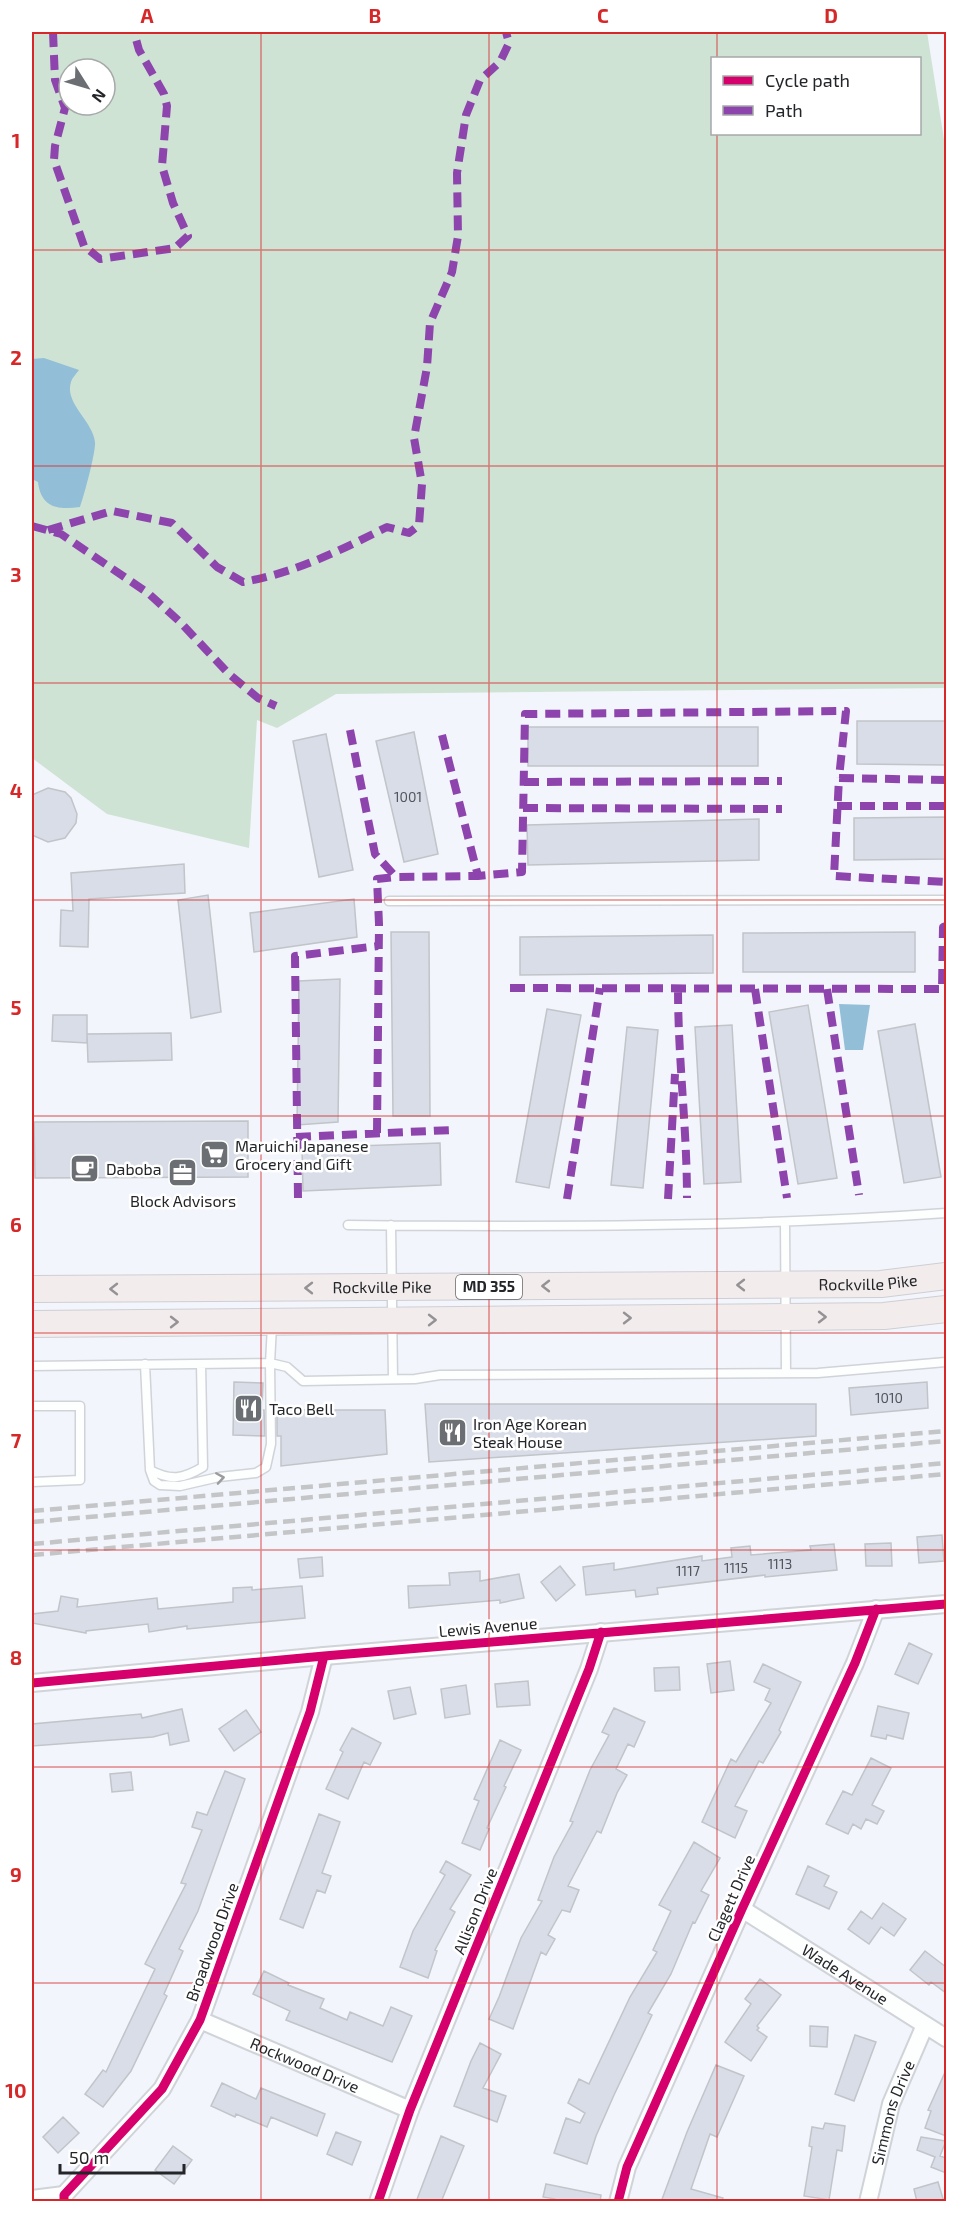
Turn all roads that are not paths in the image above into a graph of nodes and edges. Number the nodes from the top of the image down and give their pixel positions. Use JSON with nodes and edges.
{"nodes":[{"id":1,"x":946,"y":900,"type":"edge"},
{"id":2,"x":389,"y":901,"type":"dead end"},
{"id":3,"x":946,"y":1213,"type":"edge"},
{"id":4,"x":785,"y":1222,"type":"junction"},
{"id":5,"x":348,"y":1225,"type":"dead end"},
{"id":6,"x":391,"y":1226,"type":"junction"},
{"id":7,"x":946,"y":1276,"type":"edge"},
{"id":8,"x":786,"y":1285,"type":"junction"},
{"id":9,"x":391,"y":1287,"type":"junction"},
{"id":10,"x":32,"y":1289,"type":"edge"},
{"id":11,"x":946,"y":1309,"type":"edge"},
{"id":12,"x":786,"y":1317,"type":"junction"},
{"id":13,"x":392,"y":1320,"type":"junction"},
{"id":14,"x":272,"y":1322,"type":"junction"},
{"id":15,"x":32,"y":1324,"type":"edge"},
{"id":16,"x":946,"y":1362,"type":"edge"},
{"id":17,"x":270,"y":1363,"type":"junction"},
{"id":18,"x":145,"y":1364,"type":"junction"},
{"id":19,"x":201,"y":1364,"type":"junction"},
{"id":20,"x":32,"y":1366,"type":"edge"},
{"id":21,"x":786,"y":1373,"type":"junction"},
{"id":22,"x":393,"y":1379,"type":"junction"},
{"id":23,"x":32,"y":1406,"type":"edge"},
{"id":24,"x":150,"y":1470,"type":"junction"},
{"id":25,"x":32,"y":1482,"type":"edge"},
{"id":26,"x":946,"y":1604,"type":"edge"},
{"id":27,"x":876,"y":1609,"type":"junction"},
{"id":28,"x":601,"y":1632,"type":"junction"},
{"id":29,"x":324,"y":1656,"type":"junction"},
{"id":30,"x":32,"y":1683,"type":"edge"},
{"id":31,"x":742,"y":1910,"type":"junction"},
{"id":32,"x":200,"y":2020,"type":"junction"},
{"id":33,"x":925,"y":2025,"type":"junction"},
{"id":34,"x":946,"y":2038,"type":"edge"},
{"id":35,"x":410,"y":2110,"type":"junction"},
{"id":36,"x":64,"y":2198,"type":"edge"},
{"id":37,"x":32,"y":2199,"type":"edge"},
{"id":38,"x":378,"y":2202,"type":"edge"},
{"id":39,"x":618,"y":2202,"type":"edge"},
{"id":40,"x":868,"y":2202,"type":"edge"}],
"edges":[{"from":1,"to":2,"type":"lane"},
{"from":3,"to":4,"type":"lane"},
{"from":4,"to":6,"type":"lane"},
{"from":4,"to":8,"type":"lane"},
{"from":5,"to":6,"type":"lane"},
{"from":6,"to":9,"type":"lane"},
{"from":7,"to":8,"type":"main road","name":"Rockville Pike","number":"MD 355"},
{"from":8,"to":9,"type":"main road","name":"Rockville Pike","number":"MD 355","one_way":true},
{"from":8,"to":12,"type":"lane"},
{"from":9,"to":10,"type":"main road","name":"Rockville Pike","number":"MD 355","one_way":true},
{"from":9,"to":13,"type":"lane"},
{"from":12,"to":11,"type":"main road","name":"Rockville Pike","number":"MD 355","one_way":true},
{"from":13,"to":12,"type":"main road","name":"Rockville Pike","number":"MD 355","one_way":true},
{"from":12,"to":21,"type":"lane"},
{"from":13,"to":14,"type":"main road","name":"Rockville Pike","number":"MD 355"},
{"from":13,"to":22,"type":"lane"},
{"from":15,"to":14,"type":"main road","name":"Rockville Pike","number":"MD 355","one_way":true},
{"from":14,"to":17,"type":"lane"},
{"from":16,"to":21,"type":"lane"},
{"from":17,"to":19,"type":"lane"},
{"from":17,"to":22,"type":"lane"},
{"from":24,"to":17,"type":"lane","one_way":true},
{"from":18,"to":19,"type":"lane"},
{"from":18,"to":20,"type":"lane"},
{"from":18,"to":24,"type":"lane"},
{"from":19,"to":24,"type":"lane"},
{"from":21,"to":22,"type":"lane"},
{"from":23,"to":25,"type":"lane"},
{"from":26,"to":27,"type":"street","name":"Lewis Avenue"},
{"from":27,"to":28,"type":"street","name":"Lewis Avenue"},
{"from":27,"to":31,"type":"street","name":"Clagett Drive"},
{"from":28,"to":29,"type":"street","name":"Lewis Avenue"},
{"from":28,"to":35,"type":"street","name":"Allison Drive"},
{"from":29,"to":30,"type":"street","name":"Lewis Avenue"},
{"from":29,"to":32,"type":"street","name":"Broadwood Drive"},
{"from":31,"to":33,"type":"street","name":"Wade Avenue"},
{"from":31,"to":39,"type":"street","name":"Clagett Drive"},
{"from":32,"to":35,"type":"street","name":"Rockwood Drive"},
{"from":32,"to":36,"type":"street","name":"Broadwood Drive"},
{"from":33,"to":34,"type":"street","name":"Wade Avenue"},
{"from":33,"to":40,"type":"street","name":"Simmons Drive"},
{"from":35,"to":38,"type":"street","name":"Allison Drive"},
{"from":36,"to":37,"type":"street"}]}
